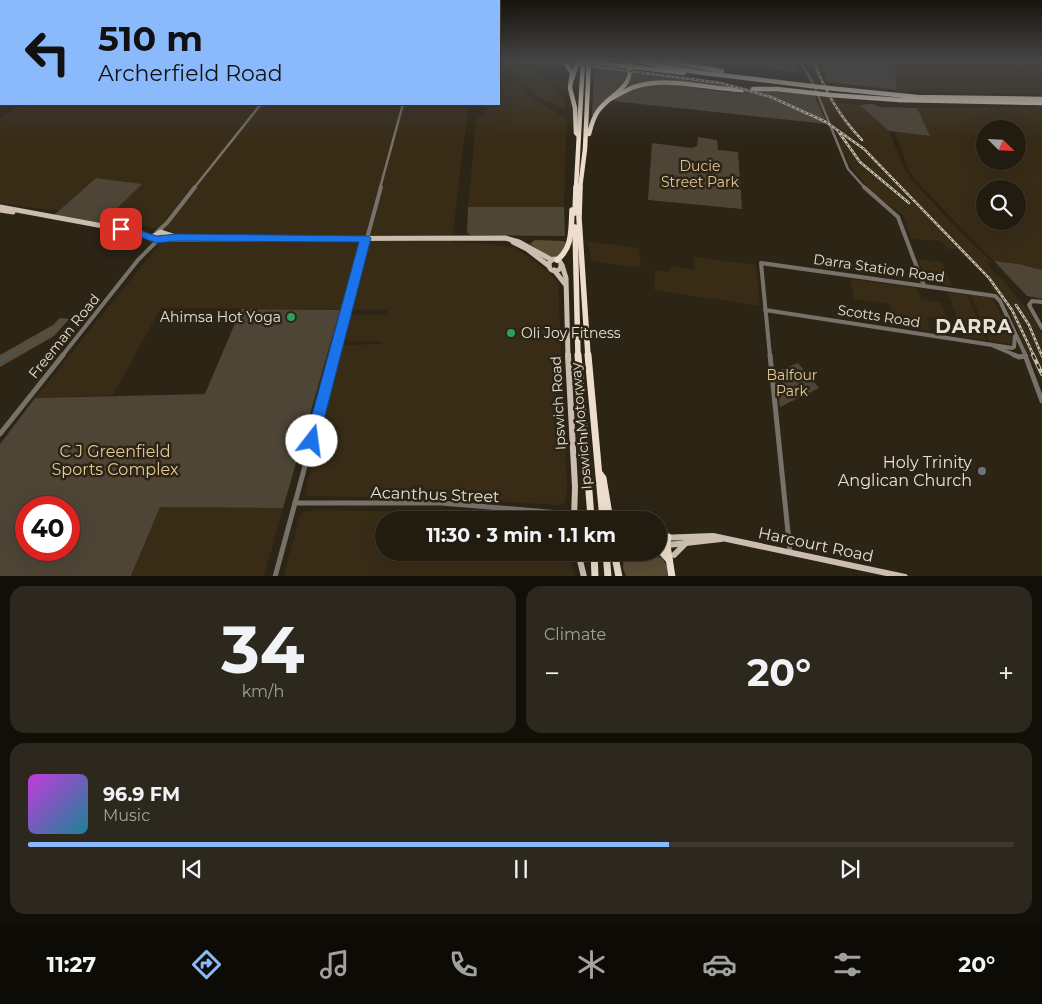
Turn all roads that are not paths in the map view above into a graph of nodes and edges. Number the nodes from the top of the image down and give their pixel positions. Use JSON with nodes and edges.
{"nodes":[{"id":1,"x":570,"y":87,"type":"edge"},
{"id":2,"x":580,"y":87,"type":"edge"},
{"id":3,"x":590,"y":87,"type":"edge"},
{"id":4,"x":621,"y":87,"type":"edge"},
{"id":5,"x":638,"y":87,"type":"edge"},
{"id":6,"x":701,"y":87,"type":"edge"},
{"id":7,"x":802,"y":87,"type":"edge"},
{"id":8,"x":804,"y":87,"type":"edge"},
{"id":9,"x":806,"y":87,"type":"edge"},
{"id":10,"x":815,"y":87,"type":"edge"},
{"id":11,"x":812,"y":88,"type":"junction"},
{"id":12,"x":753,"y":89,"type":"tunnel mouth"},
{"id":13,"x":742,"y":90,"type":"tunnel mouth"},
{"id":14,"x":829,"y":90,"type":"junction"},
{"id":15,"x":610,"y":98,"type":"junction"},
{"id":16,"x":1042,"y":99,"type":"edge"},
{"id":17,"x":1042,"y":103,"type":"edge"},
{"id":18,"x":260,"y":105,"type":"edge"},
{"id":19,"x":403,"y":105,"type":"edge"},
{"id":20,"x":579,"y":137,"type":"junction"},
{"id":21,"x":585,"y":149,"type":"junction"},
{"id":22,"x":574,"y":205,"type":"junction"},
{"id":23,"x":0,"y":207,"type":"edge"},
{"id":24,"x":0,"y":210,"type":"edge"},
{"id":25,"x":26,"y":213,"type":"junction"},
{"id":26,"x":167,"y":223,"type":"junction"},
{"id":27,"x":368,"y":229,"type":"junction"},
{"id":28,"x":154,"y":235,"type":"junction"},
{"id":29,"x":162,"y":236,"type":"junction"},
{"id":30,"x":366,"y":238,"type":"junction"},
{"id":31,"x":377,"y":238,"type":"junction"},
{"id":32,"x":498,"y":238,"type":"junction"},
{"id":33,"x":145,"y":252,"type":"junction"},
{"id":34,"x":555,"y":260,"type":"junction"},
{"id":35,"x":562,"y":265,"type":"junction"},
{"id":36,"x":551,"y":268,"type":"junction"},
{"id":37,"x":565,"y":285,"type":"junction"},
{"id":38,"x":924,"y":286,"type":"junction"},
{"id":39,"x":1042,"y":302,"type":"edge"},
{"id":40,"x":765,"y":310,"type":"junction"},
{"id":41,"x":1042,"y":328,"type":"edge"},
{"id":42,"x":1014,"y":332,"type":"junction"},
{"id":43,"x":989,"y":344,"type":"junction"},
{"id":44,"x":1013,"y":347,"type":"junction"},
{"id":45,"x":1023,"y":350,"type":"junction"},
{"id":46,"x":1014,"y":355,"type":"junction"},
{"id":47,"x":1023,"y":357,"type":"junction"},
{"id":48,"x":1042,"y":399,"type":"edge"},
{"id":49,"x":0,"y":434,"type":"edge"},
{"id":50,"x":599,"y":473,"type":"junction"},
{"id":51,"x":295,"y":503,"type":"junction"},
{"id":52,"x":536,"y":511,"type":"edge"},
{"id":53,"x":574,"y":511,"type":"edge"},
{"id":54,"x":587,"y":511,"type":"edge"},
{"id":55,"x":602,"y":511,"type":"edge"},
{"id":56,"x":608,"y":511,"type":"edge"},
{"id":57,"x":722,"y":539,"type":"junction"},
{"id":58,"x":686,"y":543,"type":"junction"},
{"id":59,"x":667,"y":544,"type":"edge"},
{"id":60,"x":667,"y":545,"type":"edge"},
{"id":61,"x":667,"y":551,"type":"edge"},
{"id":62,"x":790,"y":552,"type":"junction"},
{"id":63,"x":672,"y":558,"type":"junction"},
{"id":64,"x":580,"y":561,"type":"edge"},
{"id":65,"x":594,"y":561,"type":"edge"},
{"id":66,"x":607,"y":561,"type":"edge"},
{"id":67,"x":616,"y":561,"type":"edge"},
{"id":68,"x":275,"y":576,"type":"edge"},
{"id":69,"x":584,"y":576,"type":"edge"},
{"id":70,"x":595,"y":576,"type":"edge"},
{"id":71,"x":608,"y":576,"type":"edge"},
{"id":72,"x":619,"y":576,"type":"edge"},
{"id":73,"x":672,"y":576,"type":"edge"},
{"id":74,"x":905,"y":576,"type":"edge"}],
"edges":[{"from":1,"to":20,"type":"highway"},
{"from":2,"to":20,"type":"highway","name":"Ipswich Motorway"},
{"from":3,"to":21,"type":"highway","name":"Ipswich Motorway"},
{"from":4,"to":15,"type":"highway"},
{"from":5,"to":15,"type":"highway"},
{"from":6,"to":13,"type":"highway"},
{"from":7,"to":11,"type":"highway","bridge":true},
{"from":8,"to":11,"type":"highway"},
{"from":9,"to":11,"type":"highway"},
{"from":10,"to":38,"type":"street"},
{"from":11,"to":12,"type":"highway"},
{"from":11,"to":14,"type":"highway","bridge":true},
{"from":11,"to":14,"type":"highway","bridge":true},
{"from":14,"to":16,"type":"highway"},
{"from":14,"to":17,"type":"highway"},
{"from":15,"to":21,"type":"highway"},
{"from":18,"to":26,"type":"street","name":"Freeman Road"},
{"from":19,"to":27,"type":"street"},
{"from":20,"to":22,"type":"highway","name":"Ipswich Motorway"},
{"from":21,"to":50,"type":"highway","name":"Ipswich Motorway"},
{"from":22,"to":34,"type":"highway"},
{"from":22,"to":54,"type":"highway","name":"Ipswich Motorway"},
{"from":23,"to":25,"type":"main road"},
{"from":24,"to":25,"type":"main road"},
{"from":25,"to":28,"type":"main road"},
{"from":26,"to":28,"type":"street","name":"Freeman Road"},
{"from":26,"to":29,"type":"street","name":"Freeman Road"},
{"from":27,"to":30,"type":"street"},
{"from":27,"to":31,"type":"street"},
{"from":28,"to":29,"type":"main road"},
{"from":28,"to":33,"type":"street","name":"Freeman Road"},
{"from":29,"to":30,"type":"main road"},
{"from":29,"to":33,"type":"street","name":"Freeman Road"},
{"from":30,"to":31,"type":"main road"},
{"from":30,"to":51,"type":"street"},
{"from":31,"to":32,"type":"main road"},
{"from":32,"to":34,"type":"main road"},
{"from":32,"to":36,"type":"main road"},
{"from":33,"to":49,"type":"street","name":"Freeman Road"},
{"from":34,"to":35,"type":"main road"},
{"from":34,"to":36,"type":"main road"},
{"from":35,"to":36,"type":"main road"},
{"from":35,"to":37,"type":"main road","name":"Ipswich Road"},
{"from":36,"to":37,"type":"main road"},
{"from":37,"to":53,"type":"main road","name":"Ipswich Road"},
{"from":38,"to":40,"type":"street","name":"Darra Station Road"},
{"from":38,"to":42,"type":"street","name":"Darra Station Road"},
{"from":39,"to":41,"type":"street"},
{"from":40,"to":43,"type":"street","name":"Scotts Road"},
{"from":40,"to":62,"type":"street"},
{"from":42,"to":44,"type":"street"},
{"from":42,"to":45,"type":"street"},
{"from":43,"to":44,"type":"street","name":"Scotts Road"},
{"from":43,"to":46,"type":"street","name":"Scotts Road"},
{"from":44,"to":45,"type":"street","name":"Scotts Road"},
{"from":44,"to":46,"type":"street"},
{"from":45,"to":47,"type":"street"},
{"from":46,"to":47,"type":"street","name":"Scotts Road"},
{"from":47,"to":48,"type":"street"},
{"from":50,"to":55,"type":"highway","name":"Ipswich Motorway"},
{"from":50,"to":56,"type":"highway"},
{"from":51,"to":52,"type":"street","name":"Acanthus Street"},
{"from":51,"to":68,"type":"street"},
{"from":57,"to":58,"type":"main road","name":"Harcourt Road"},
{"from":57,"to":59,"type":"main road","name":"Harcourt Road"},
{"from":57,"to":62,"type":"main road","name":"Harcourt Road"},
{"from":58,"to":60,"type":"main road","name":"Harcourt Road"},
{"from":58,"to":63,"type":"main road"},
{"from":61,"to":63,"type":"highway"},
{"from":62,"to":74,"type":"main road","name":"Harcourt Road"},
{"from":63,"to":73,"type":"highway"},
{"from":64,"to":69,"type":"main road"},
{"from":65,"to":70,"type":"highway"},
{"from":66,"to":71,"type":"highway"},
{"from":67,"to":72,"type":"highway"}]}
